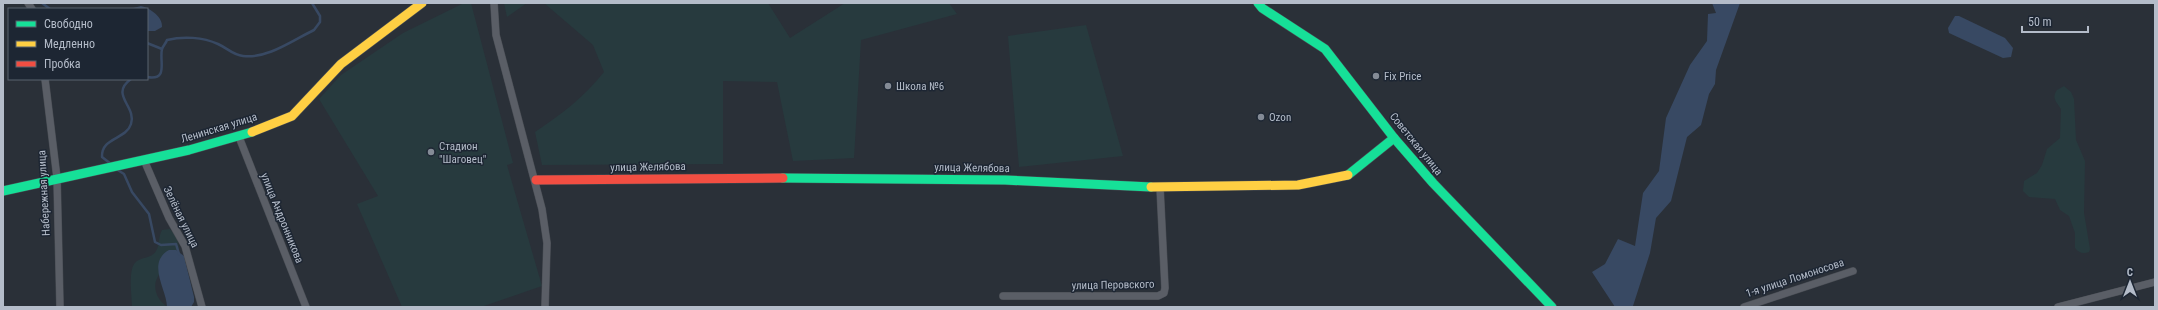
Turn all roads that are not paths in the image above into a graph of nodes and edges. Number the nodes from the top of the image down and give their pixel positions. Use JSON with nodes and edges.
{"nodes":[{"id":1,"x":422,"y":3,"type":"edge"},
{"id":2,"x":494,"y":3,"type":"edge"},
{"id":3,"x":1258,"y":3,"type":"edge"},
{"id":4,"x":45,"y":80,"type":"edge"},
{"id":5,"x":239,"y":137,"type":"junction"},
{"id":6,"x":1394,"y":138,"type":"junction"},
{"id":7,"x":144,"y":160,"type":"junction"},
{"id":8,"x":56,"y":178,"type":"junction"},
{"id":9,"x":536,"y":180,"type":"junction"},
{"id":10,"x":1160,"y":187,"type":"junction"},
{"id":11,"x":3,"y":191,"type":"edge"},
{"id":12,"x":1853,"y":271,"type":"dead end"},
{"id":13,"x":2155,"y":282,"type":"edge"},
{"id":14,"x":1003,"y":296,"type":"dead end"},
{"id":15,"x":60,"y":307,"type":"edge"},
{"id":16,"x":202,"y":307,"type":"edge"},
{"id":17,"x":306,"y":307,"type":"edge"},
{"id":18,"x":545,"y":307,"type":"edge"},
{"id":19,"x":1552,"y":307,"type":"edge"},
{"id":20,"x":1744,"y":307,"type":"edge"},
{"id":21,"x":2058,"y":307,"type":"edge"}],
"edges":[{"from":1,"to":5,"type":"street","name":"Ленинская улица"},
{"from":2,"to":9,"type":"street"},
{"from":3,"to":6,"type":"street","name":"Советская улица"},
{"from":4,"to":8,"type":"street","name":"Набережная улица"},
{"from":5,"to":7,"type":"street","name":"Ленинская улица"},
{"from":5,"to":17,"type":"street","name":"улица Андронникова"},
{"from":6,"to":10,"type":"street","name":"улица Желябова"},
{"from":6,"to":19,"type":"street","name":"Советская улица"},
{"from":7,"to":8,"type":"street","name":"Ленинская улица"},
{"from":7,"to":16,"type":"street","name":"Зелёная улица"},
{"from":8,"to":11,"type":"street","name":"Ленинская улица"},
{"from":8,"to":15,"type":"street","name":"Набережная улица"},
{"from":9,"to":10,"type":"street","name":"улица Желябова"},
{"from":9,"to":18,"type":"street"},
{"from":10,"to":14,"type":"street","name":"улица Перовского"},
{"from":12,"to":20,"type":"street","name":"1-я улица Ломоносова"},
{"from":13,"to":21,"type":"street"}]}
